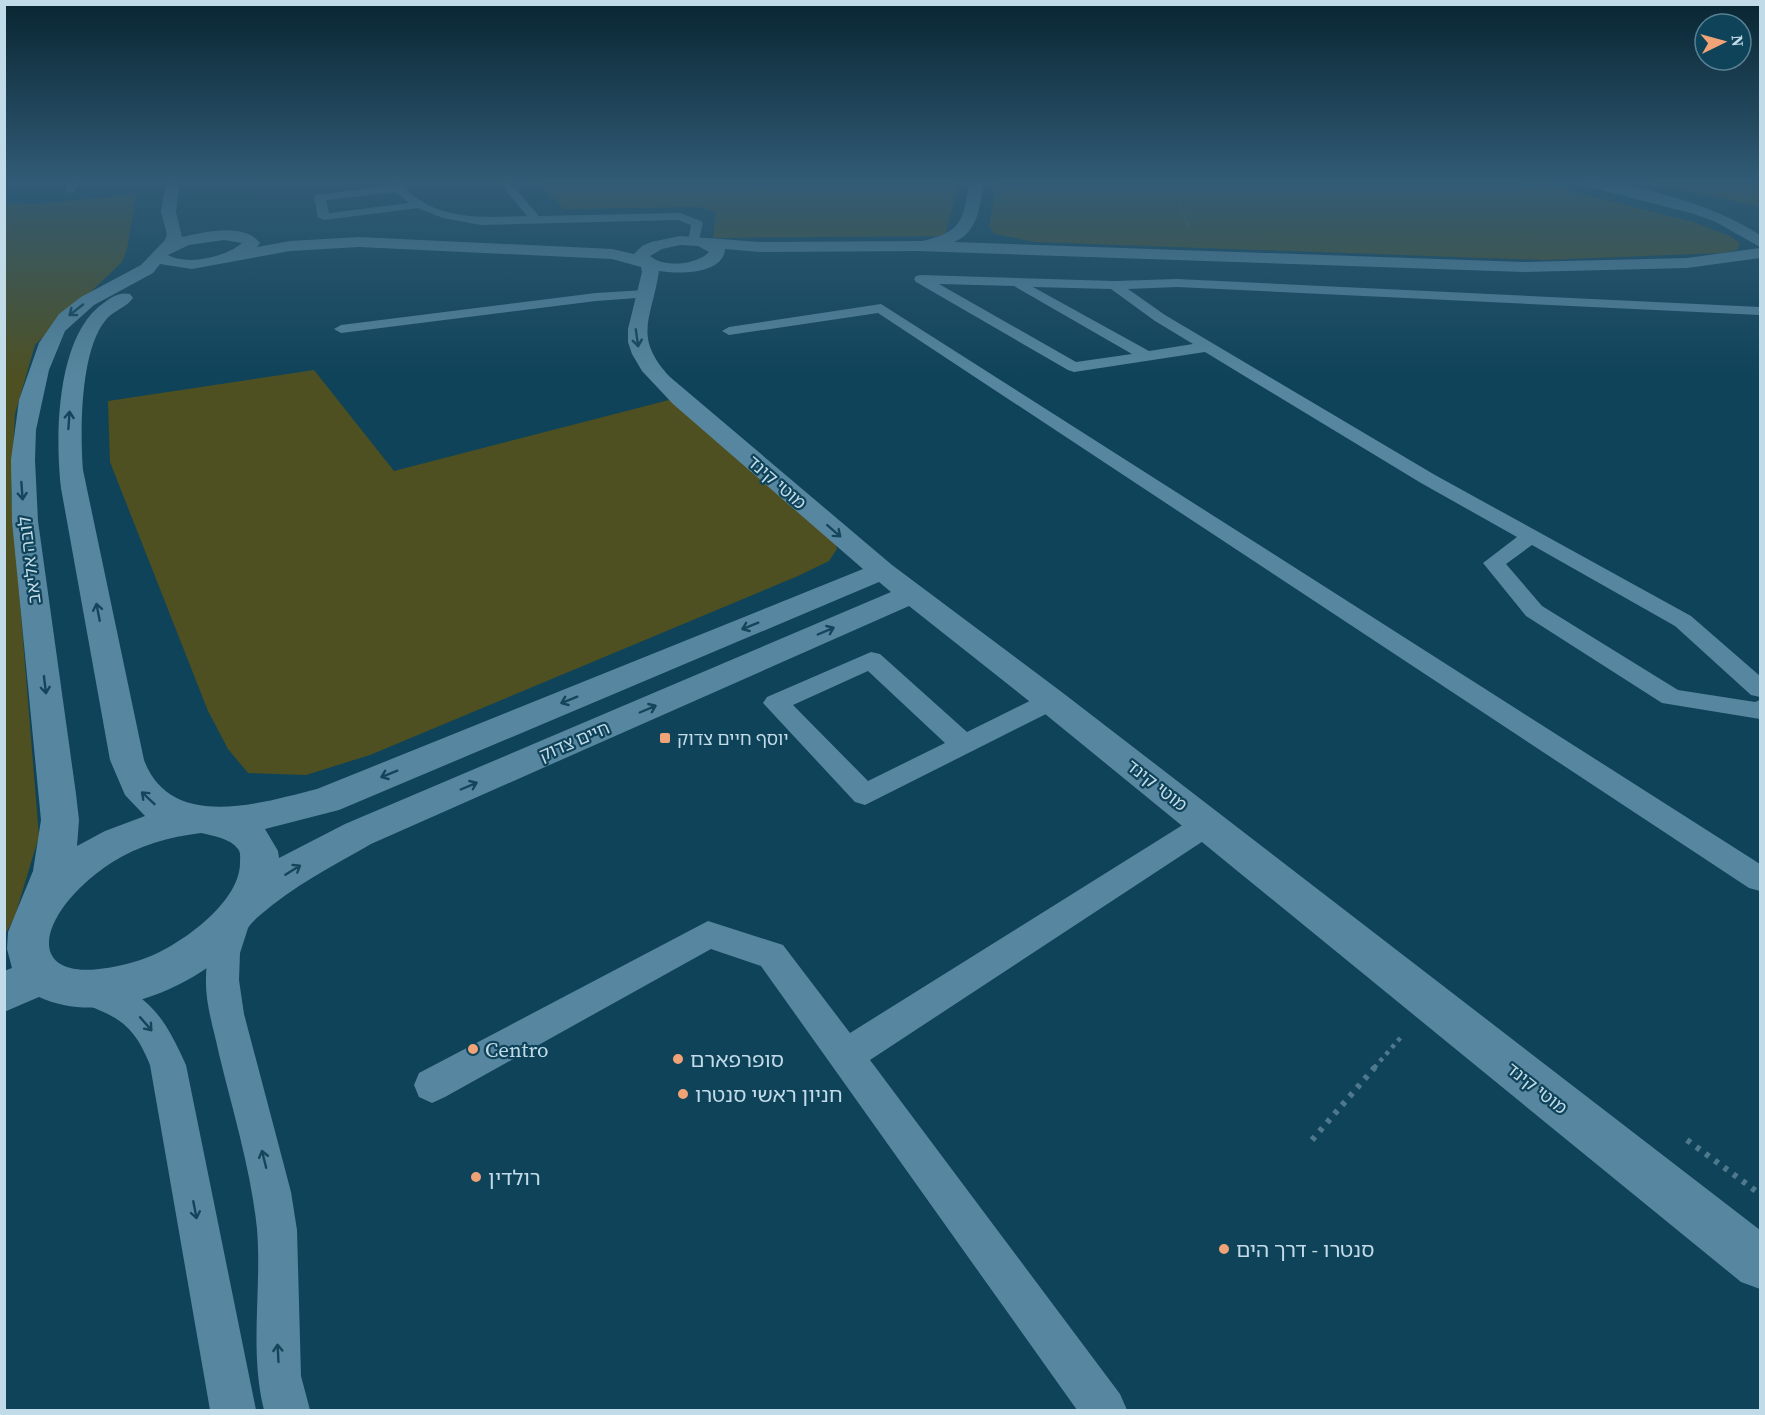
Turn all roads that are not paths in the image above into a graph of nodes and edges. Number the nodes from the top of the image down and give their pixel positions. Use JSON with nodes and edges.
{"nodes":[{"id":1,"x":167,"y":247,"type":"edge"},
{"id":2,"x":176,"y":247,"type":"edge"},
{"id":3,"x":250,"y":247,"type":"edge"},
{"id":4,"x":285,"y":247,"type":"edge"},
{"id":5,"x":477,"y":247,"type":"edge"},
{"id":6,"x":654,"y":247,"type":"edge"},
{"id":7,"x":711,"y":247,"type":"edge"},
{"id":8,"x":945,"y":247,"type":"edge"},
{"id":9,"x":992,"y":247,"type":"edge"},
{"id":10,"x":996,"y":249,"type":"junction"},
{"id":11,"x":1761,"y":253,"type":"edge"},
{"id":12,"x":162,"y":254,"type":"junction"},
{"id":13,"x":221,"y":259,"type":"junction"},
{"id":14,"x":710,"y":260,"type":"junction"},
{"id":15,"x":646,"y":262,"type":"junction"},
{"id":16,"x":1733,"y":273,"type":"dead end"},
{"id":17,"x":1016,"y":282,"type":"junction"},
{"id":18,"x":1114,"y":285,"type":"junction"},
{"id":19,"x":645,"y":294,"type":"junction"},
{"id":20,"x":1761,"y":311,"type":"edge"},
{"id":21,"x":341,"y":329,"type":"dead end"},
{"id":22,"x":729,"y":332,"type":"dead end"},
{"id":23,"x":1207,"y":347,"type":"junction"},
{"id":24,"x":1147,"y":356,"type":"junction"},
{"id":25,"x":1532,"y":536,"type":"junction"},
{"id":26,"x":896,"y":583,"type":"junction"},
{"id":27,"x":1761,"y":689,"type":"edge"},
{"id":28,"x":1051,"y":701,"type":"junction"},
{"id":29,"x":1761,"y":708,"type":"edge"},
{"id":30,"x":964,"y":745,"type":"junction"},
{"id":31,"x":212,"y":820,"type":"junction"},
{"id":32,"x":1207,"y":824,"type":"junction"},
{"id":33,"x":1761,"y":879,"type":"edge"},
{"id":34,"x":240,"y":911,"type":"junction"},
{"id":35,"x":34,"y":919,"type":"junction"},
{"id":36,"x":41,"y":986,"type":"edge"},
{"id":37,"x":845,"y":1056,"type":"junction"},
{"id":38,"x":432,"y":1085,"type":"dead end"},
{"id":39,"x":1761,"y":1263,"type":"edge"},
{"id":40,"x":232,"y":1410,"type":"edge"},
{"id":41,"x":287,"y":1410,"type":"edge"},
{"id":42,"x":1104,"y":1410,"type":"edge"}],
"edges":[{"from":1,"to":12,"type":"street"},
{"from":2,"to":12,"type":"street","name":"לובה אליאב"},
{"from":3,"to":13,"type":"street"},
{"from":4,"to":13,"type":"street"},
{"from":5,"to":15,"type":"street"},
{"from":6,"to":15,"type":"street"},
{"from":7,"to":14,"type":"street"},
{"from":8,"to":10,"type":"street"},
{"from":9,"to":10,"type":"street"},
{"from":10,"to":11,"type":"street"},
{"from":12,"to":13,"type":"street"},
{"from":12,"to":35,"type":"street","name":"לובה אליאב","one_way":true},
{"from":31,"to":13,"type":"street","one_way":true},
{"from":14,"to":15,"type":"street"},
{"from":14,"to":16,"type":"street"},
{"from":15,"to":19,"type":"street","name":"מוטי קינד"},
{"from":17,"to":18,"type":"lane"},
{"from":17,"to":24,"type":"lane"},
{"from":17,"to":24,"type":"lane"},
{"from":18,"to":20,"type":"lane"},
{"from":18,"to":23,"type":"lane"},
{"from":19,"to":21,"type":"lane"},
{"from":19,"to":26,"type":"street","name":"מוטי קינד","one_way":true},
{"from":22,"to":33,"type":"lane"},
{"from":23,"to":24,"type":"lane"},
{"from":23,"to":25,"type":"lane"},
{"from":25,"to":27,"type":"lane"},
{"from":25,"to":29,"type":"lane"},
{"from":26,"to":28,"type":"street","name":"מוטי קינד"},
{"from":26,"to":31,"type":"street","one_way":true},
{"from":34,"to":26,"type":"street","name":"חיים צדוק","one_way":true},
{"from":28,"to":30,"type":"lane"},
{"from":28,"to":32,"type":"street","name":"מוטי קינד"},
{"from":30,"to":30,"type":"lane"},
{"from":31,"to":34,"type":"street"},
{"from":31,"to":35,"type":"street"},
{"from":32,"to":37,"type":"lane"},
{"from":32,"to":39,"type":"street","name":"מוטי קינד"},
{"from":34,"to":36,"type":"street"},
{"from":41,"to":34,"type":"lane","one_way":true},
{"from":35,"to":36,"type":"street"},
{"from":36,"to":40,"type":"lane","one_way":true},
{"from":37,"to":38,"type":"lane"},
{"from":37,"to":42,"type":"lane"}]}
